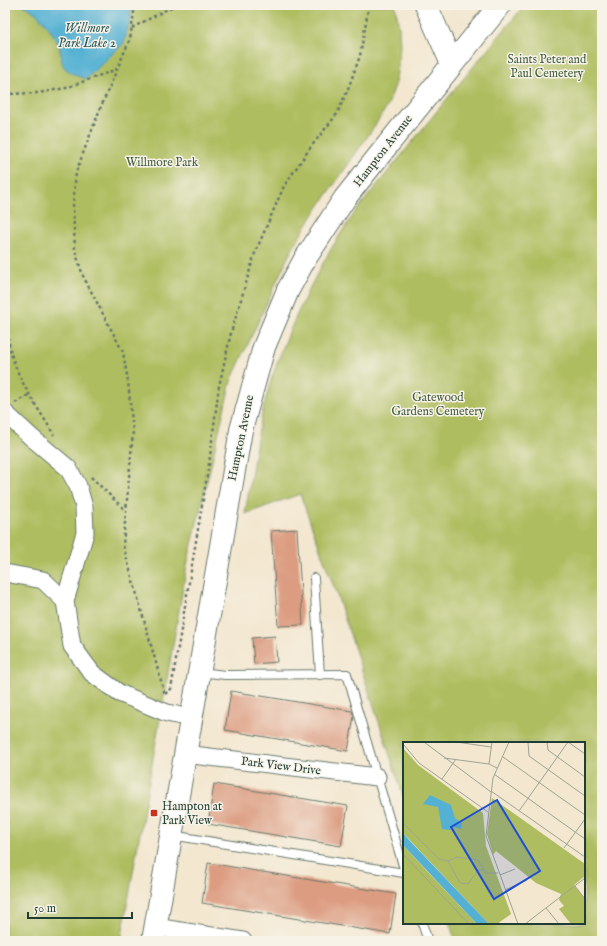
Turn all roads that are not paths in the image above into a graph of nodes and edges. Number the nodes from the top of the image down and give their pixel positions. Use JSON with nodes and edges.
{"nodes":[{"id":1,"x":426,"y":5,"type":"edge"},
{"id":2,"x":500,"y":5,"type":"edge"},
{"id":3,"x":452,"y":64,"type":"junction"},
{"id":4,"x":5,"y":413,"type":"edge"},
{"id":5,"x":5,"y":573,"type":"edge"},
{"id":6,"x":314,"y":578,"type":"dead end"},
{"id":7,"x":65,"y":601,"type":"junction"},
{"id":8,"x":199,"y":672,"type":"junction"},
{"id":9,"x":320,"y":675,"type":"junction"},
{"id":10,"x":190,"y":718,"type":"junction"},
{"id":11,"x":184,"y":754,"type":"junction"},
{"id":12,"x":377,"y":777,"type":"junction"},
{"id":13,"x":170,"y":835,"type":"junction"},
{"id":14,"x":403,"y":866,"type":"edge"},
{"id":15,"x":403,"y":873,"type":"edge"},
{"id":16,"x":422,"y":924,"type":"edge"},
{"id":17,"x":154,"y":934,"type":"edge"},
{"id":18,"x":243,"y":941,"type":"edge"},
{"id":19,"x":428,"y":941,"type":"edge"}],
"edges":[{"from":1,"to":3,"type":"main road"},
{"from":2,"to":3,"type":"main road","name":"Hampton Avenue"},
{"from":3,"to":8,"type":"main road","name":"Hampton Avenue"},
{"from":4,"to":7,"type":"street"},
{"from":5,"to":7,"type":"street"},
{"from":6,"to":9,"type":"lane"},
{"from":7,"to":10,"type":"street"},
{"from":8,"to":9,"type":"lane"},
{"from":8,"to":10,"type":"main road","name":"Hampton Avenue"},
{"from":9,"to":12,"type":"lane"},
{"from":10,"to":11,"type":"main road","name":"Hampton Avenue"},
{"from":11,"to":12,"type":"street","name":"Park View Drive"},
{"from":11,"to":13,"type":"main road","name":"Hampton Avenue"},
{"from":12,"to":14,"type":"lane"},
{"from":13,"to":15,"type":"lane"},
{"from":13,"to":17,"type":"main road","name":"Hampton Avenue"},
{"from":16,"to":19,"type":"lane"},
{"from":17,"to":18,"type":"street"}]}
